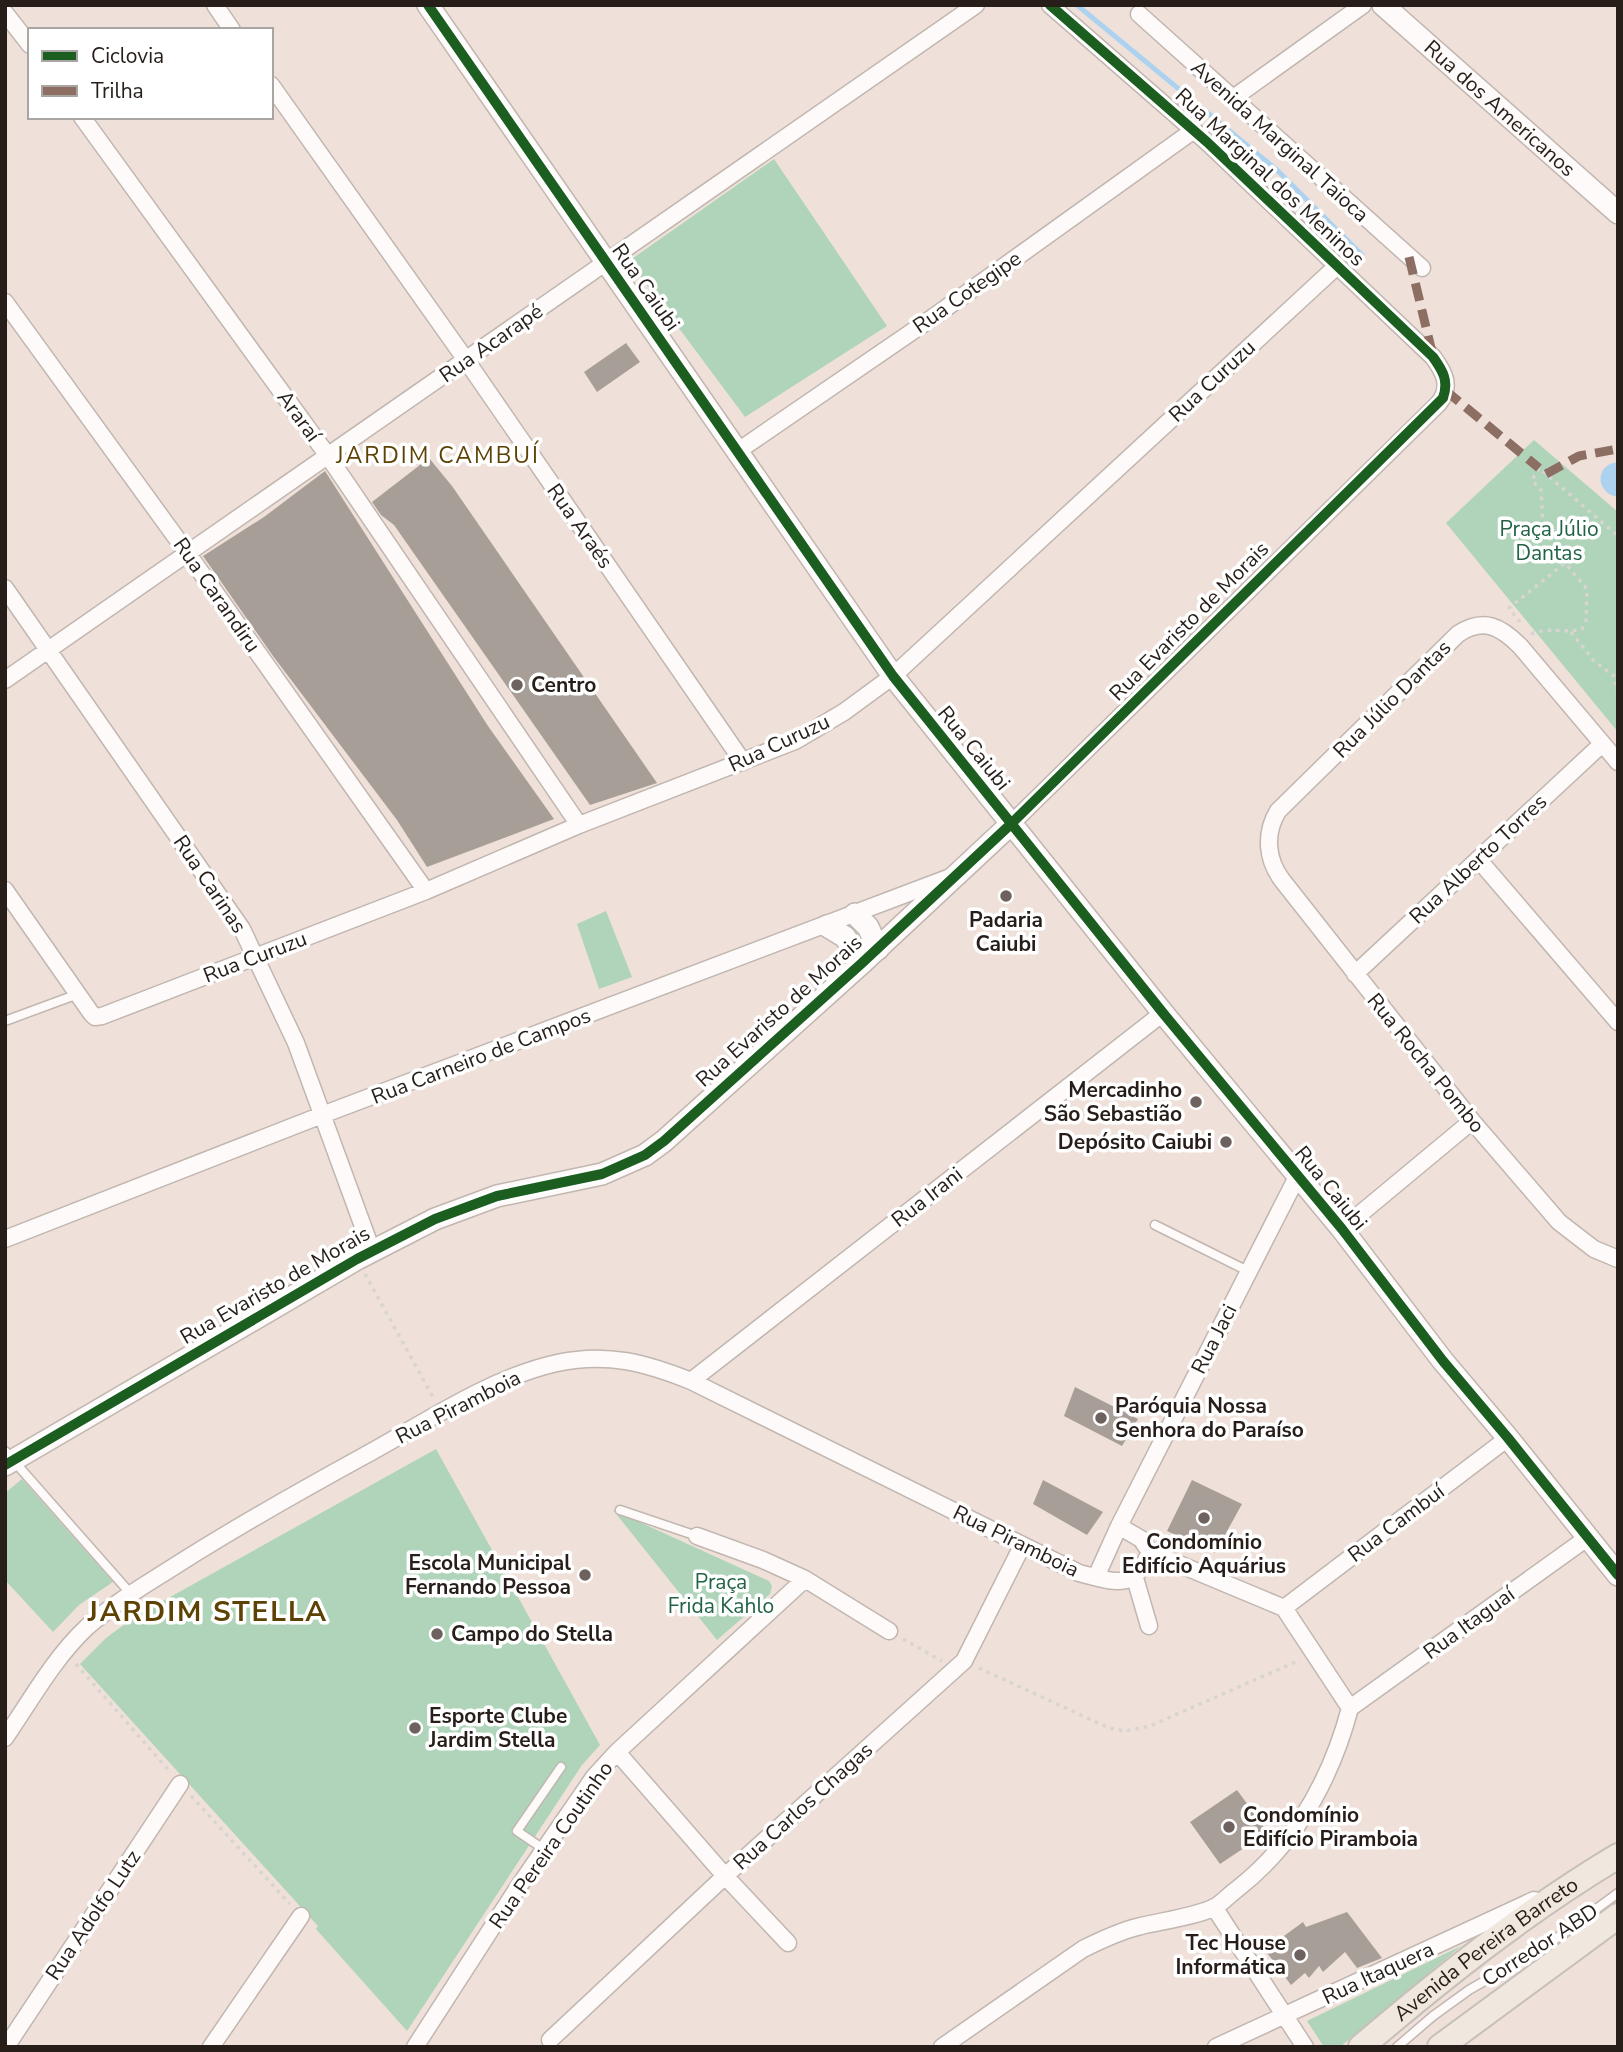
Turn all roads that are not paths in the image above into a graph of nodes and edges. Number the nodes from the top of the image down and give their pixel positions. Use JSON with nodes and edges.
{"nodes":[{"id":1,"x":215,"y":5,"type":"edge"},
{"id":2,"x":428,"y":5,"type":"edge"},
{"id":3,"x":976,"y":5,"type":"edge"},
{"id":4,"x":1049,"y":5,"type":"edge"},
{"id":5,"x":1363,"y":5,"type":"edge"},
{"id":6,"x":1382,"y":5,"type":"edge"},
{"id":7,"x":5,"y":13,"type":"edge"},
{"id":8,"x":1139,"y":14,"type":"dead end"},
{"id":9,"x":231,"y":28,"type":"edge"},
{"id":10,"x":28,"y":42,"type":"edge"},
{"id":11,"x":273,"y":88,"type":"edge"},
{"id":12,"x":1229,"y":102,"type":"junction"},
{"id":13,"x":83,"y":119,"type":"edge"},
{"id":14,"x":1200,"y":130,"type":"junction"},
{"id":15,"x":1618,"y":213,"type":"edge"},
{"id":16,"x":605,"y":263,"type":"junction"},
{"id":17,"x":1337,"y":266,"type":"junction"},
{"id":18,"x":1422,"y":268,"type":"dead end"},
{"id":19,"x":5,"y":302,"type":"edge"},
{"id":20,"x":466,"y":360,"type":"junction"},
{"id":21,"x":1446,"y":390,"type":"joint"},
{"id":22,"x":738,"y":451,"type":"junction"},
{"id":23,"x":328,"y":456,"type":"junction"},
{"id":24,"x":188,"y":554,"type":"junction"},
{"id":25,"x":5,"y":588,"type":"edge"},
{"id":26,"x":49,"y":650,"type":"junction"},
{"id":27,"x":893,"y":676,"type":"junction"},
{"id":28,"x":5,"y":680,"type":"edge"},
{"id":29,"x":1602,"y":744,"type":"junction"},
{"id":30,"x":743,"y":762,"type":"junction"},
{"id":31,"x":1618,"y":762,"type":"edge"},
{"id":32,"x":1011,"y":824,"type":"junction"},
{"id":33,"x":579,"y":825,"type":"junction"},
{"id":34,"x":1269,"y":838,"type":"joint"},
{"id":35,"x":1478,"y":859,"type":"junction"},
{"id":36,"x":957,"y":875,"type":"junction"},
{"id":37,"x":5,"y":890,"type":"edge"},
{"id":38,"x":426,"y":891,"type":"junction"},
{"id":39,"x":855,"y":914,"type":"junction"},
{"id":40,"x":827,"y":926,"type":"junction"},
{"id":41,"x":878,"y":948,"type":"junction"},
{"id":42,"x":255,"y":957,"type":"junction"},
{"id":43,"x":862,"y":963,"type":"junction"},
{"id":44,"x":1355,"y":974,"type":"junction"},
{"id":45,"x":78,"y":994,"type":"junction"},
{"id":46,"x":1163,"y":1013,"type":"junction"},
{"id":47,"x":5,"y":1021,"type":"edge"},
{"id":48,"x":1618,"y":1023,"type":"edge"},
{"id":49,"x":322,"y":1115,"type":"junction"},
{"id":50,"x":1472,"y":1121,"type":"junction"},
{"id":51,"x":1297,"y":1177,"type":"junction"},
{"id":52,"x":1156,"y":1225,"type":"dead end"},
{"id":53,"x":1342,"y":1229,"type":"junction"},
{"id":54,"x":5,"y":1239,"type":"edge"},
{"id":55,"x":365,"y":1255,"type":"junction"},
{"id":56,"x":1618,"y":1259,"type":"edge"},
{"id":57,"x":1248,"y":1271,"type":"junction"},
{"id":58,"x":691,"y":1381,"type":"junction"},
{"id":59,"x":1508,"y":1438,"type":"junction"},
{"id":60,"x":8,"y":1458,"type":"edge"},
{"id":61,"x":620,"y":1510,"type":"dead end"},
{"id":62,"x":1119,"y":1526,"type":"junction"},
{"id":63,"x":697,"y":1536,"type":"joint"},
{"id":64,"x":1587,"y":1538,"type":"junction"},
{"id":65,"x":1022,"y":1546,"type":"junction"},
{"id":66,"x":1150,"y":1552,"type":"junction"},
{"id":67,"x":1618,"y":1575,"type":"edge"},
{"id":68,"x":1096,"y":1577,"type":"junction"},
{"id":69,"x":1135,"y":1578,"type":"junction"},
{"id":70,"x":805,"y":1579,"type":"junction"},
{"id":71,"x":131,"y":1594,"type":"junction"},
{"id":72,"x":1284,"y":1608,"type":"junction"},
{"id":73,"x":1149,"y":1626,"type":"dead end"},
{"id":74,"x":889,"y":1630,"type":"road end"},
{"id":75,"x":1350,"y":1708,"type":"junction"},
{"id":76,"x":5,"y":1738,"type":"edge"},
{"id":77,"x":617,"y":1752,"type":"junction"},
{"id":78,"x":561,"y":1767,"type":"dead end"},
{"id":79,"x":180,"y":1784,"type":"road end"},
{"id":80,"x":545,"y":1850,"type":"junction"},
{"id":81,"x":1618,"y":1856,"type":"edge"},
{"id":82,"x":725,"y":1876,"type":"junction"},
{"id":83,"x":1577,"y":1880,"type":"junction"},
{"id":84,"x":1618,"y":1893,"type":"edge"},
{"id":85,"x":1214,"y":1907,"type":"junction"},
{"id":86,"x":301,"y":1916,"type":"road end"},
{"id":87,"x":1618,"y":1916,"type":"edge"},
{"id":88,"x":788,"y":1943,"type":"dead end"},
{"id":89,"x":1283,"y":2016,"type":"junction"},
{"id":90,"x":550,"y":2040,"type":"dead end"},
{"id":91,"x":6,"y":2047,"type":"edge"},
{"id":92,"x":211,"y":2047,"type":"edge"},
{"id":93,"x":415,"y":2047,"type":"edge"},
{"id":94,"x":942,"y":2047,"type":"edge"},
{"id":95,"x":1216,"y":2047,"type":"edge"},
{"id":96,"x":1305,"y":2047,"type":"edge"},
{"id":97,"x":1361,"y":2047,"type":"edge"},
{"id":98,"x":1396,"y":2047,"type":"edge"},
{"id":99,"x":1440,"y":2047,"type":"edge"}],
"edges":[{"from":1,"to":9,"type":"street"},
{"from":2,"to":16,"type":"street","name":"Rua Caiubi"},
{"from":3,"to":16,"type":"street","name":"Rua Acarapé"},
{"from":4,"to":14,"type":"street","name":"Rua Marginal dos Meninos"},
{"from":5,"to":12,"type":"street"},
{"from":6,"to":15,"type":"street","name":"Rua dos Americanos"},
{"from":7,"to":10,"type":"street"},
{"from":8,"to":12,"type":"street","name":"Avenida Marginal Taioca"},
{"from":11,"to":20,"type":"street","name":"Rua Araés"},
{"from":12,"to":18,"type":"street","name":"Avenida Marginal Taioca"},
{"from":13,"to":23,"type":"street","name":"Araraí"},
{"from":14,"to":17,"type":"street","name":"Rua Marginal dos Meninos"},
{"from":14,"to":22,"type":"street","name":"Rua Cotegipe"},
{"from":16,"to":20,"type":"street","name":"Rua Acarapé"},
{"from":16,"to":22,"type":"street","name":"Rua Caiubi"},
{"from":17,"to":21,"type":"street","name":"Rua Marginal dos Meninos"},
{"from":17,"to":27,"type":"street","name":"Rua Curuzu"},
{"from":19,"to":24,"type":"street","name":"Rua Carandiru"},
{"from":20,"to":23,"type":"street","name":"Rua Acarapé"},
{"from":20,"to":30,"type":"street","name":"Rua Araés"},
{"from":21,"to":32,"type":"street","name":"Rua Evaristo de Morais"},
{"from":22,"to":27,"type":"street","name":"Rua Caiubi"},
{"from":23,"to":24,"type":"street","name":"Rua Acarapé"},
{"from":23,"to":33,"type":"street","name":"Araraí"},
{"from":24,"to":26,"type":"street","name":"Rua Acarapé"},
{"from":24,"to":38,"type":"street","name":"Rua Carandiru"},
{"from":25,"to":26,"type":"street","name":"Rua Carinas"},
{"from":26,"to":28,"type":"street","name":"Rua Acarapé"},
{"from":26,"to":42,"type":"street","name":"Rua Carinas"},
{"from":27,"to":30,"type":"street","name":"Rua Curuzu"},
{"from":27,"to":32,"type":"street","name":"Rua Caiubi"},
{"from":29,"to":31,"type":"street","name":"Rua Júlio Dantas"},
{"from":29,"to":34,"type":"street","name":"Rua Júlio Dantas"},
{"from":29,"to":35,"type":"street","name":"Rua Alberto Torres"},
{"from":30,"to":33,"type":"street","name":"Rua Curuzu"},
{"from":32,"to":36,"type":"street","name":"Rua Evaristo de Morais"},
{"from":32,"to":46,"type":"street","name":"Rua Caiubi"},
{"from":33,"to":38,"type":"street","name":"Rua Curuzu"},
{"from":34,"to":44,"type":"street","name":"Rua Rocha Pombo"},
{"from":35,"to":44,"type":"street","name":"Rua Alberto Torres"},
{"from":35,"to":48,"type":"street"},
{"from":36,"to":39,"type":"street","name":"Rua Carneiro de Campos"},
{"from":36,"to":41,"type":"street","name":"Rua Evaristo de Morais"},
{"from":37,"to":45,"type":"street"},
{"from":38,"to":42,"type":"street","name":"Rua Curuzu"},
{"from":39,"to":40,"type":"street","name":"Rua Carneiro de Campos"},
{"from":39,"to":41,"type":"street"},
{"from":40,"to":43,"type":"street"},
{"from":40,"to":49,"type":"street","name":"Rua Carneiro de Campos"},
{"from":41,"to":43,"type":"street","name":"Rua Evaristo de Morais"},
{"from":42,"to":45,"type":"street","name":"Rua Curuzu"},
{"from":42,"to":49,"type":"street","name":"Rua Carinas"},
{"from":43,"to":55,"type":"street","name":"Rua Evaristo de Morais"},
{"from":44,"to":50,"type":"street","name":"Rua Rocha Pombo"},
{"from":45,"to":47,"type":"lane"},
{"from":46,"to":51,"type":"street","name":"Rua Caiubi"},
{"from":46,"to":58,"type":"street","name":"Rua Irani"},
{"from":49,"to":54,"type":"street","name":"Rua Carneiro de Campos"},
{"from":49,"to":55,"type":"street","name":"Rua Carinas"},
{"from":50,"to":53,"type":"street"},
{"from":50,"to":56,"type":"street","name":"Rua Rocha Pombo"},
{"from":51,"to":53,"type":"street","name":"Rua Caiubi"},
{"from":51,"to":57,"type":"street","name":"Rua Jaci"},
{"from":52,"to":57,"type":"lane"},
{"from":53,"to":59,"type":"street","name":"Rua Caiubi"},
{"from":55,"to":60,"type":"street","name":"Rua Evaristo de Morais"},
{"from":57,"to":62,"type":"street","name":"Rua Jaci"},
{"from":58,"to":65,"type":"street","name":"Rua Piramboia"},
{"from":58,"to":71,"type":"street","name":"Rua Piramboia"},
{"from":59,"to":64,"type":"street","name":"Rua Caiubi"},
{"from":59,"to":72,"type":"street","name":"Rua Cambuí"},
{"from":60,"to":71,"type":"lane"},
{"from":61,"to":63,"type":"lane"},
{"from":62,"to":66,"type":"street"},
{"from":62,"to":68,"type":"street","name":"Rua Jaci"},
{"from":63,"to":70,"type":"street"},
{"from":64,"to":67,"type":"street","name":"Rua Caiubi"},
{"from":64,"to":75,"type":"street","name":"Rua Itaguaí"},
{"from":65,"to":68,"type":"street","name":"Rua Piramboia"},
{"from":65,"to":82,"type":"street","name":"Rua Carlos Chagas"},
{"from":66,"to":69,"type":"street"},
{"from":66,"to":72,"type":"street"},
{"from":68,"to":69,"type":"street","name":"Rua Piramboia"},
{"from":69,"to":73,"type":"street"},
{"from":70,"to":74,"type":"street"},
{"from":70,"to":77,"type":"street","name":"Rua Pereira Coutinho"},
{"from":71,"to":76,"type":"street","name":"Rua Piramboia"},
{"from":72,"to":75,"type":"street"},
{"from":75,"to":85,"type":"street"},
{"from":77,"to":80,"type":"street","name":"Rua Pereira Coutinho"},
{"from":77,"to":82,"type":"street"},
{"from":78,"to":80,"type":"lane"},
{"from":79,"to":91,"type":"street","name":"Rua Adolfo Lutz"},
{"from":80,"to":93,"type":"street","name":"Rua Pereira Coutinho"},
{"from":81,"to":83,"type":"main road","name":"Avenida Pereira Barreto"},
{"from":82,"to":88,"type":"street"},
{"from":82,"to":90,"type":"street","name":"Rua Carlos Chagas"},
{"from":83,"to":89,"type":"street","name":"Rua Itaquera"},
{"from":83,"to":97,"type":"main road","name":"Avenida Pereira Barreto"},
{"from":84,"to":98,"type":"lane","name":"Corredor ABD"},
{"from":85,"to":89,"type":"street"},
{"from":85,"to":94,"type":"street"},
{"from":86,"to":92,"type":"street"},
{"from":87,"to":99,"type":"main road"},
{"from":89,"to":95,"type":"street","name":"Rua Itaquera"},
{"from":89,"to":96,"type":"street"}]}
